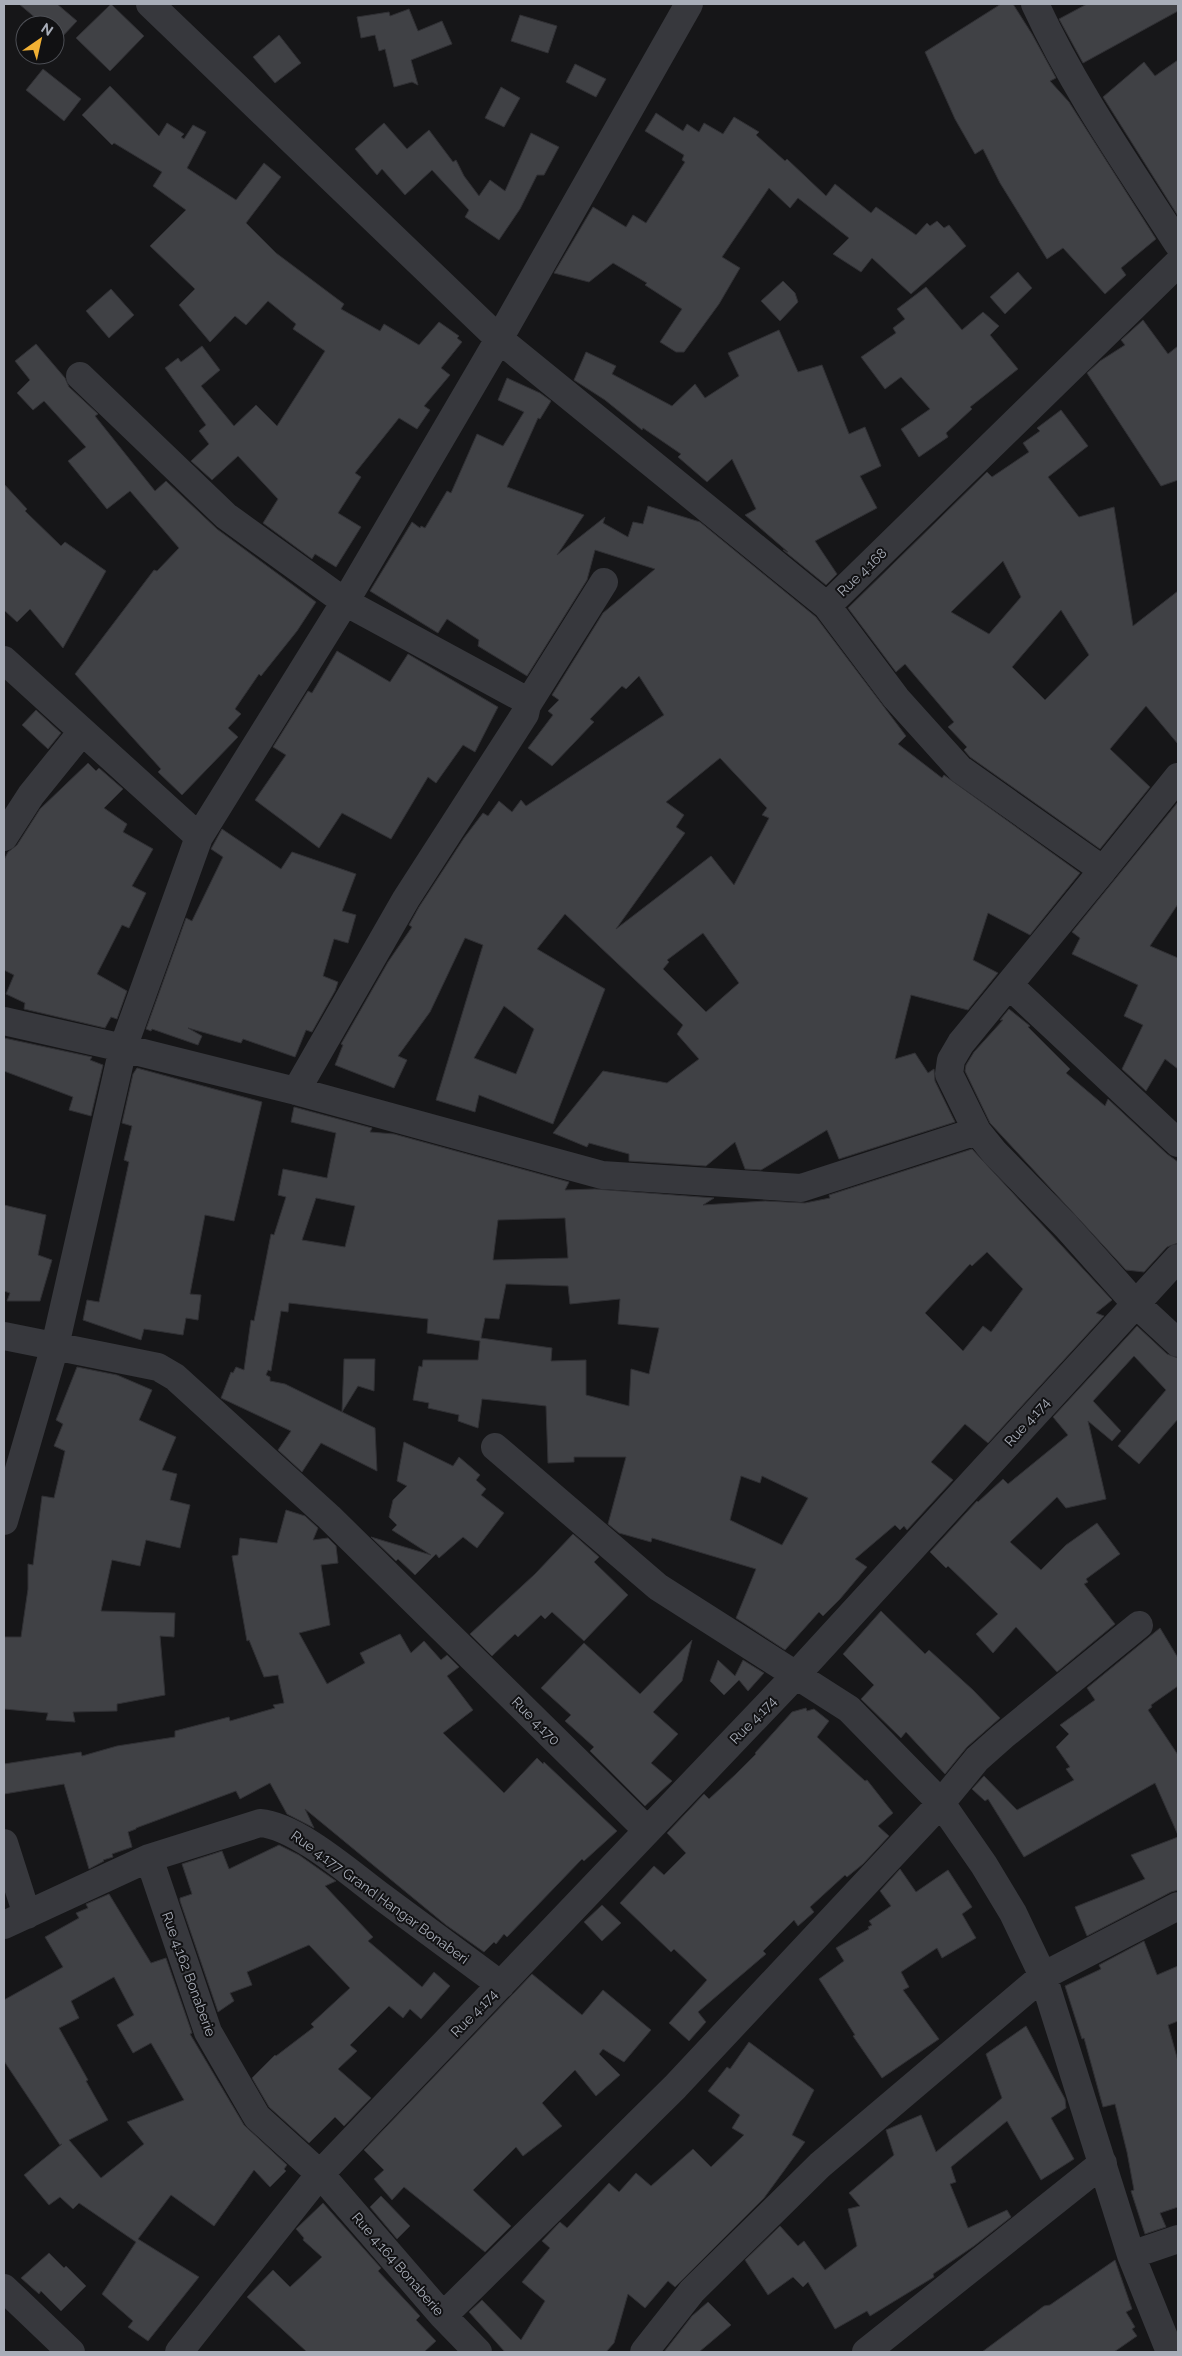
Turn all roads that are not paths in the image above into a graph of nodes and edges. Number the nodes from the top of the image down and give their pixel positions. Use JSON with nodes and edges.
{"nodes":[{"id":1,"x":150,"y":4,"type":"edge"},
{"id":2,"x":689,"y":4,"type":"edge"},
{"id":3,"x":1035,"y":4,"type":"edge"},
{"id":4,"x":1178,"y":244,"type":"edge"},
{"id":5,"x":1178,"y":263,"type":"edge"},
{"id":6,"x":499,"y":339,"type":"junction"},
{"id":7,"x":80,"y":376,"type":"dead end"},
{"id":8,"x":604,"y":582,"type":"dead end"},
{"id":9,"x":345,"y":602,"type":"junction"},
{"id":10,"x":827,"y":606,"type":"junction"},
{"id":11,"x":4,"y":660,"type":"edge"},
{"id":12,"x":527,"y":705,"type":"junction"},
{"id":13,"x":81,"y":732,"type":"junction"},
{"id":14,"x":1178,"y":777,"type":"edge"},
{"id":15,"x":199,"y":836,"type":"junction"},
{"id":16,"x":4,"y":837,"type":"edge"},
{"id":17,"x":1103,"y":870,"type":"junction"},
{"id":18,"x":1009,"y":985,"type":"junction"},
{"id":19,"x":4,"y":1021,"type":"edge"},
{"id":20,"x":123,"y":1048,"type":"junction"},
{"id":21,"x":296,"y":1091,"type":"junction"},
{"id":22,"x":977,"y":1131,"type":"junction"},
{"id":23,"x":1178,"y":1144,"type":"edge"},
{"id":24,"x":1178,"y":1258,"type":"edge"},
{"id":25,"x":1135,"y":1303,"type":"junction"},
{"id":26,"x":4,"y":1336,"type":"edge"},
{"id":27,"x":1178,"y":1343,"type":"edge"},
{"id":28,"x":55,"y":1346,"type":"junction"},
{"id":29,"x":495,"y":1447,"type":"dead end"},
{"id":30,"x":4,"y":1521,"type":"edge"},
{"id":31,"x":1139,"y":1625,"type":"dead end"},
{"id":32,"x":795,"y":1676,"type":"junction"},
{"id":33,"x":941,"y":1803,"type":"junction"},
{"id":34,"x":647,"y":1830,"type":"junction"},
{"id":35,"x":4,"y":1843,"type":"edge"},
{"id":36,"x":149,"y":1858,"type":"junction"},
{"id":37,"x":1178,"y":1906,"type":"edge"},
{"id":38,"x":15,"y":1920,"type":"edge"},
{"id":39,"x":1043,"y":1976,"type":"junction"},
{"id":40,"x":501,"y":1985,"type":"junction"},
{"id":41,"x":1103,"y":2163,"type":"junction"},
{"id":42,"x":320,"y":2174,"type":"junction"},
{"id":43,"x":1178,"y":2239,"type":"edge"},
{"id":44,"x":1132,"y":2255,"type":"junction"},
{"id":45,"x":6,"y":2294,"type":"edge"},
{"id":46,"x":443,"y":2316,"type":"junction"},
{"id":47,"x":1165,"y":2350,"type":"edge"},
{"id":48,"x":71,"y":2352,"type":"edge"},
{"id":49,"x":179,"y":2352,"type":"edge"},
{"id":50,"x":478,"y":2352,"type":"edge"},
{"id":51,"x":644,"y":2352,"type":"edge"},
{"id":52,"x":866,"y":2352,"type":"edge"}],
"edges":[{"from":1,"to":6,"type":"street","name":"Rue 4.168"},
{"from":2,"to":6,"type":"street"},
{"from":3,"to":4,"type":"street"},
{"from":5,"to":10,"type":"street","name":"Rue 4.168"},
{"from":6,"to":9,"type":"street"},
{"from":6,"to":10,"type":"street","name":"Rue 4.168"},
{"from":7,"to":9,"type":"street"},
{"from":8,"to":12,"type":"street"},
{"from":9,"to":12,"type":"street"},
{"from":9,"to":15,"type":"street"},
{"from":10,"to":17,"type":"street"},
{"from":11,"to":13,"type":"street"},
{"from":12,"to":21,"type":"street"},
{"from":13,"to":15,"type":"street"},
{"from":13,"to":16,"type":"street"},
{"from":14,"to":17,"type":"street"},
{"from":15,"to":20,"type":"street"},
{"from":17,"to":18,"type":"street"},
{"from":18,"to":22,"type":"street"},
{"from":18,"to":23,"type":"street"},
{"from":19,"to":20,"type":"street"},
{"from":20,"to":21,"type":"street"},
{"from":20,"to":28,"type":"street"},
{"from":21,"to":22,"type":"street"},
{"from":22,"to":25,"type":"street"},
{"from":24,"to":25,"type":"street","name":"Rue 4.174"},
{"from":25,"to":27,"type":"street"},
{"from":25,"to":32,"type":"street","name":"Rue 4.174"},
{"from":26,"to":28,"type":"street","name":"Rue 4.170"},
{"from":28,"to":30,"type":"street"},
{"from":28,"to":34,"type":"street","name":"Rue 4.170"},
{"from":29,"to":32,"type":"street"},
{"from":31,"to":33,"type":"street"},
{"from":32,"to":33,"type":"street"},
{"from":32,"to":34,"type":"street","name":"Rue 4.174"},
{"from":33,"to":39,"type":"street"},
{"from":33,"to":46,"type":"street"},
{"from":34,"to":40,"type":"street","name":"Rue 4.174"},
{"from":35,"to":38,"type":"street"},
{"from":36,"to":38,"type":"street","name":"Rue 4.177 Grand Hangar Bonaberi"},
{"from":36,"to":40,"type":"street","name":"Rue 4.177 Grand Hangar Bonaberi"},
{"from":36,"to":42,"type":"street","name":"Rue 4.162 Bonaberie"},
{"from":37,"to":39,"type":"street"},
{"from":39,"to":41,"type":"street"},
{"from":39,"to":51,"type":"street"},
{"from":40,"to":42,"type":"street","name":"Rue 4.174"},
{"from":41,"to":44,"type":"street"},
{"from":41,"to":52,"type":"street"},
{"from":42,"to":46,"type":"street","name":"Rue 4.164 Bonaberie"},
{"from":42,"to":49,"type":"street","name":"Rue 4.174"},
{"from":43,"to":44,"type":"street"},
{"from":44,"to":47,"type":"street"},
{"from":45,"to":48,"type":"street"},
{"from":46,"to":50,"type":"street","name":"Rue 4.164 Bonaberie"}]}
